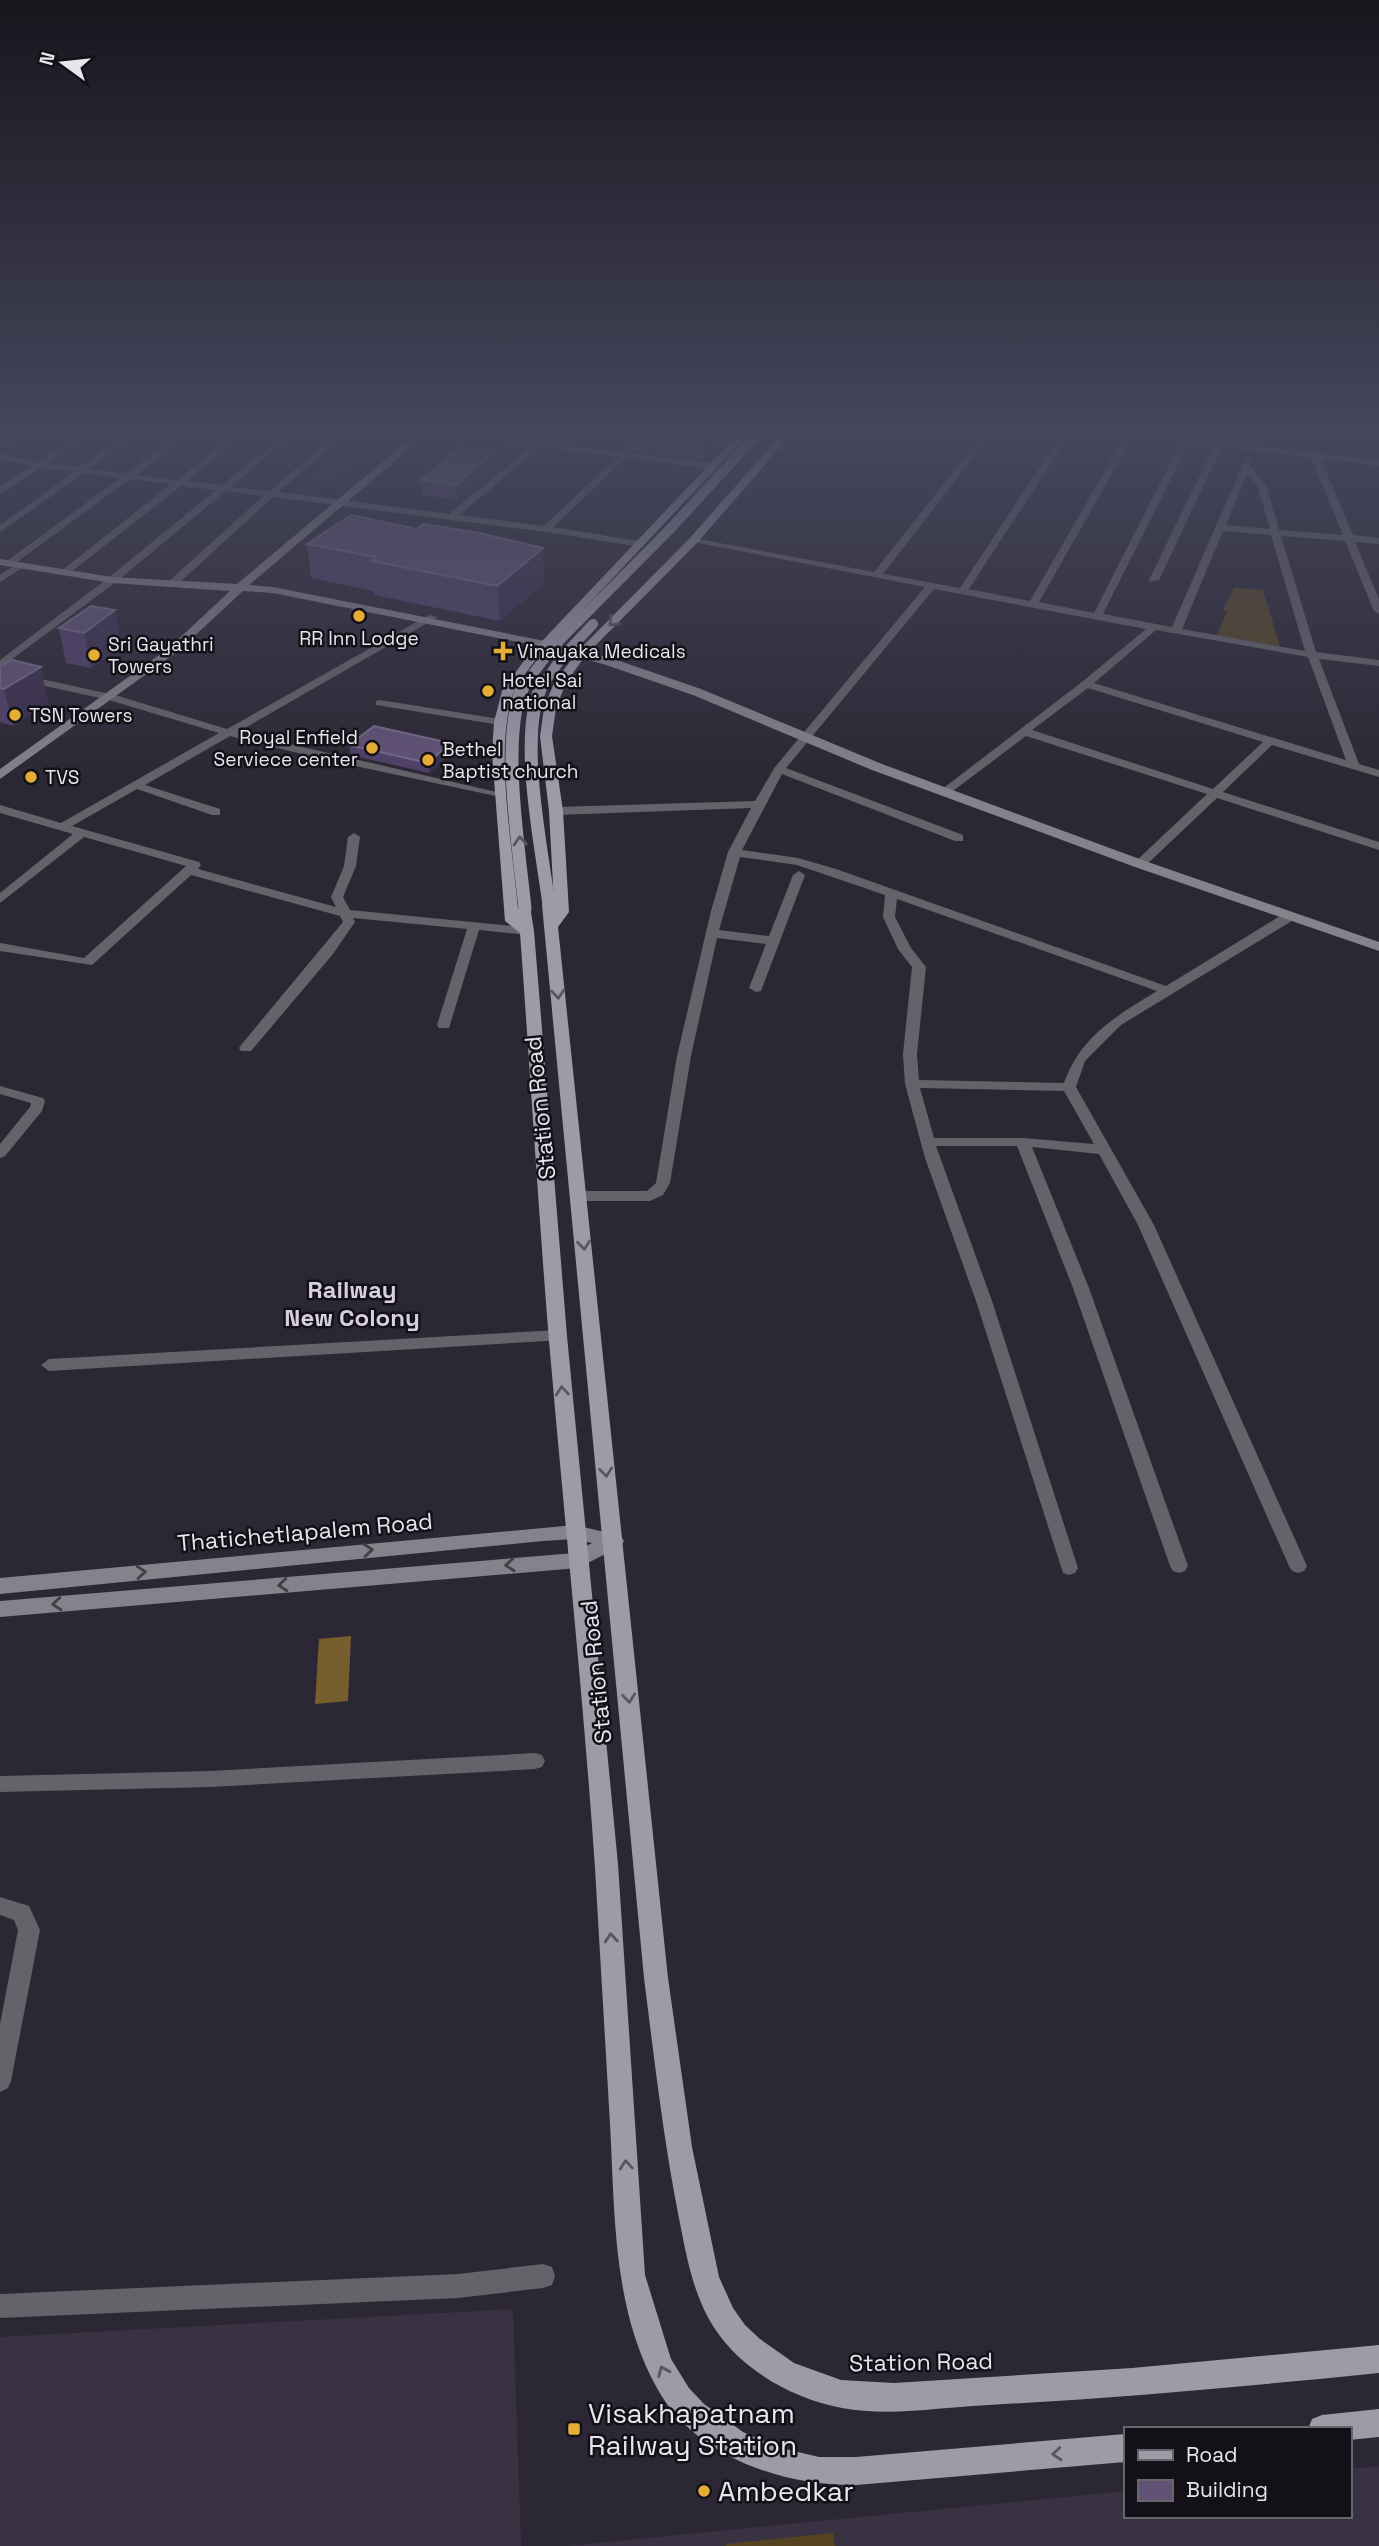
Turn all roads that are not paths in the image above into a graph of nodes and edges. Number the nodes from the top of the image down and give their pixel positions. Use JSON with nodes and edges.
{"nodes":[{"id":1,"x":33,"y":547,"type":"edge"},
{"id":2,"x":97,"y":547,"type":"edge"},
{"id":3,"x":152,"y":547,"type":"edge"},
{"id":4,"x":213,"y":547,"type":"edge"},
{"id":5,"x":277,"y":547,"type":"edge"},
{"id":6,"x":284,"y":547,"type":"edge"},
{"id":7,"x":638,"y":547,"type":"edge"},
{"id":8,"x":652,"y":547,"type":"edge"},
{"id":9,"x":668,"y":547,"type":"edge"},
{"id":10,"x":687,"y":547,"type":"edge"},
{"id":11,"x":724,"y":547,"type":"edge"},
{"id":12,"x":899,"y":547,"type":"edge"},
{"id":13,"x":994,"y":547,"type":"edge"},
{"id":14,"x":1065,"y":547,"type":"edge"},
{"id":15,"x":1132,"y":547,"type":"edge"},
{"id":16,"x":1170,"y":547,"type":"edge"},
{"id":17,"x":1214,"y":547,"type":"edge"},
{"id":18,"x":1280,"y":547,"type":"edge"},
{"id":19,"x":1353,"y":547,"type":"edge"},
{"id":20,"x":10,"y":564,"type":"edge"},
{"id":21,"x":64,"y":573,"type":"junction"},
{"id":22,"x":877,"y":575,"type":"junction"},
{"id":23,"x":0,"y":579,"type":"edge"},
{"id":24,"x":112,"y":580,"type":"junction"},
{"id":25,"x":1154,"y":580,"type":"dead end"},
{"id":26,"x":173,"y":583,"type":"junction"},
{"id":27,"x":237,"y":584,"type":"junction"},
{"id":28,"x":931,"y":586,"type":"junction"},
{"id":29,"x":963,"y":591,"type":"junction"},
{"id":30,"x":1032,"y":604,"type":"junction"},
{"id":31,"x":1379,"y":611,"type":"edge"},
{"id":32,"x":1097,"y":616,"type":"junction"},
{"id":33,"x":429,"y":619,"type":"junction"},
{"id":34,"x":1154,"y":627,"type":"junction"},
{"id":35,"x":1177,"y":631,"type":"junction"},
{"id":36,"x":545,"y":644,"type":"junction"},
{"id":37,"x":581,"y":654,"type":"junction"},
{"id":38,"x":1312,"y":655,"type":"junction"},
{"id":39,"x":1379,"y":663,"type":"edge"},
{"id":40,"x":0,"y":665,"type":"edge"},
{"id":41,"x":0,"y":673,"type":"edge"},
{"id":42,"x":1086,"y":684,"type":"junction"},
{"id":43,"x":96,"y":694,"type":"junction"},
{"id":44,"x":111,"y":697,"type":"junction"},
{"id":45,"x":380,"y":703,"type":"dead end"},
{"id":46,"x":500,"y":722,"type":"junction"},
{"id":47,"x":1023,"y":731,"type":"junction"},
{"id":48,"x":226,"y":732,"type":"junction"},
{"id":49,"x":803,"y":738,"type":"junction"},
{"id":50,"x":1270,"y":741,"type":"junction"},
{"id":51,"x":0,"y":761,"type":"edge"},
{"id":52,"x":1354,"y":766,"type":"junction"},
{"id":53,"x":779,"y":769,"type":"junction"},
{"id":54,"x":1379,"y":774,"type":"edge"},
{"id":55,"x":0,"y":775,"type":"edge"},
{"id":56,"x":135,"y":785,"type":"junction"},
{"id":57,"x":945,"y":792,"type":"junction"},
{"id":58,"x":1214,"y":793,"type":"junction"},
{"id":59,"x":501,"y":796,"type":"junction"},
{"id":60,"x":757,"y":804,"type":"junction"},
{"id":61,"x":0,"y":810,"type":"edge"},
{"id":62,"x":556,"y":811,"type":"junction"},
{"id":63,"x":216,"y":812,"type":"dead end"},
{"id":64,"x":62,"y":827,"type":"junction"},
{"id":65,"x":82,"y":833,"type":"junction"},
{"id":66,"x":354,"y":837,"type":"dead end"},
{"id":67,"x":959,"y":838,"type":"dead end"},
{"id":68,"x":1379,"y":846,"type":"edge"},
{"id":69,"x":734,"y":852,"type":"junction"},
{"id":70,"x":1140,"y":864,"type":"junction"},
{"id":71,"x":191,"y":871,"type":"junction"},
{"id":72,"x":799,"y":875,"type":"dead end"},
{"id":73,"x":891,"y":894,"type":"junction"},
{"id":74,"x":0,"y":899,"type":"edge"},
{"id":75,"x":342,"y":913,"type":"junction"},
{"id":76,"x":551,"y":916,"type":"junction"},
{"id":77,"x":1290,"y":916,"type":"junction"},
{"id":78,"x":474,"y":927,"type":"junction"},
{"id":79,"x":527,"y":931,"type":"junction"},
{"id":80,"x":712,"y":933,"type":"junction"},
{"id":81,"x":774,"y":941,"type":"junction"},
{"id":82,"x":0,"y":947,"type":"edge"},
{"id":83,"x":1379,"y":947,"type":"edge"},
{"id":84,"x":756,"y":988,"type":"dead end"},
{"id":85,"x":1166,"y":990,"type":"junction"},
{"id":86,"x":444,"y":1025,"type":"dead end"},
{"id":87,"x":246,"y":1048,"type":"dead end"},
{"id":88,"x":912,"y":1084,"type":"junction"},
{"id":89,"x":1069,"y":1087,"type":"junction"},
{"id":90,"x":0,"y":1090,"type":"edge"},
{"id":91,"x":927,"y":1142,"type":"junction"},
{"id":92,"x":1023,"y":1142,"type":"junction"},
{"id":93,"x":1106,"y":1150,"type":"junction"},
{"id":94,"x":0,"y":1153,"type":"edge"},
{"id":95,"x":579,"y":1196,"type":"junction"},
{"id":96,"x":558,"y":1336,"type":"junction"},
{"id":97,"x":49,"y":1365,"type":"dead end"},
{"id":98,"x":614,"y":1541,"type":"junction"},
{"id":99,"x":576,"y":1546,"type":"junction"},
{"id":100,"x":1179,"y":1566,"type":"dead end"},
{"id":101,"x":1298,"y":1566,"type":"dead end"},
{"id":102,"x":1069,"y":1568,"type":"dead end"},
{"id":103,"x":0,"y":1586,"type":"edge"},
{"id":104,"x":0,"y":1609,"type":"edge"},
{"id":105,"x":535,"y":1761,"type":"dead end"},
{"id":106,"x":0,"y":1784,"type":"edge"},
{"id":107,"x":0,"y":1906,"type":"edge"},
{"id":108,"x":0,"y":2081,"type":"edge"},
{"id":109,"x":543,"y":2276,"type":"dead end"},
{"id":110,"x":0,"y":2306,"type":"edge"},
{"id":111,"x":1379,"y":2359,"type":"edge"},
{"id":112,"x":1379,"y":2423,"type":"edge"},
{"id":113,"x":1341,"y":2427,"type":"edge"},
{"id":114,"x":1124,"y":2448,"type":"edge"}],
"edges":[{"from":1,"to":20,"type":"street"},
{"from":2,"to":21,"type":"street"},
{"from":3,"to":24,"type":"street"},
{"from":4,"to":26,"type":"street"},
{"from":5,"to":27,"type":"main road"},
{"from":6,"to":27,"type":"main road"},
{"from":7,"to":36,"type":"main road"},
{"from":79,"to":8,"type":"main road","name":"Station Road","one_way":true,"bridge":true},
{"from":9,"to":76,"type":"main road","bridge":true},
{"from":10,"to":37,"type":"main road","name":"Station Road","one_way":true},
{"from":11,"to":22,"type":"street"},
{"from":12,"to":22,"type":"street"},
{"from":13,"to":29,"type":"street"},
{"from":14,"to":30,"type":"street"},
{"from":15,"to":32,"type":"street"},
{"from":16,"to":25,"type":"street"},
{"from":17,"to":35,"type":"street"},
{"from":18,"to":38,"type":"street"},
{"from":19,"to":31,"type":"street"},
{"from":20,"to":21,"type":"main road"},
{"from":20,"to":23,"type":"street"},
{"from":21,"to":24,"type":"main road"},
{"from":22,"to":28,"type":"street"},
{"from":24,"to":26,"type":"main road"},
{"from":24,"to":40,"type":"street"},
{"from":26,"to":27,"type":"main road"},
{"from":27,"to":33,"type":"main road"},
{"from":27,"to":43,"type":"main road"},
{"from":27,"to":44,"type":"main road"},
{"from":28,"to":29,"type":"street"},
{"from":28,"to":49,"type":"street"},
{"from":29,"to":30,"type":"street"},
{"from":30,"to":32,"type":"street"},
{"from":32,"to":34,"type":"street"},
{"from":33,"to":36,"type":"main road"},
{"from":33,"to":48,"type":"street"},
{"from":34,"to":35,"type":"street"},
{"from":34,"to":42,"type":"street"},
{"from":35,"to":38,"type":"street"},
{"from":36,"to":37,"type":"main road"},
{"from":36,"to":46,"type":"main road"},
{"from":37,"to":49,"type":"main road"},
{"from":37,"to":62,"type":"main road","name":"Station Road"},
{"from":38,"to":39,"type":"street"},
{"from":38,"to":52,"type":"street"},
{"from":41,"to":43,"type":"street"},
{"from":42,"to":47,"type":"street"},
{"from":42,"to":50,"type":"street"},
{"from":43,"to":44,"type":"street"},
{"from":43,"to":51,"type":"main road"},
{"from":44,"to":48,"type":"street"},
{"from":44,"to":55,"type":"main road"},
{"from":45,"to":46,"type":"street"},
{"from":46,"to":59,"type":"main road"},
{"from":47,"to":57,"type":"street"},
{"from":47,"to":58,"type":"street"},
{"from":48,"to":56,"type":"street"},
{"from":48,"to":59,"type":"street"},
{"from":49,"to":53,"type":"street"},
{"from":49,"to":57,"type":"main road"},
{"from":50,"to":52,"type":"street"},
{"from":50,"to":58,"type":"street"},
{"from":52,"to":54,"type":"street"},
{"from":53,"to":60,"type":"street"},
{"from":53,"to":67,"type":"street"},
{"from":56,"to":63,"type":"street"},
{"from":56,"to":64,"type":"street"},
{"from":57,"to":70,"type":"main road"},
{"from":58,"to":68,"type":"street"},
{"from":58,"to":70,"type":"street"},
{"from":59,"to":79,"type":"main road"},
{"from":60,"to":62,"type":"street"},
{"from":60,"to":69,"type":"street"},
{"from":61,"to":64,"type":"street"},
{"from":62,"to":76,"type":"main road","name":"Station Road"},
{"from":64,"to":65,"type":"street"},
{"from":65,"to":71,"type":"street"},
{"from":65,"to":74,"type":"street"},
{"from":66,"to":75,"type":"street"},
{"from":69,"to":73,"type":"street"},
{"from":69,"to":80,"type":"street"},
{"from":70,"to":77,"type":"main road"},
{"from":71,"to":75,"type":"street"},
{"from":71,"to":82,"type":"street"},
{"from":72,"to":81,"type":"street"},
{"from":73,"to":85,"type":"street"},
{"from":73,"to":88,"type":"street"},
{"from":75,"to":78,"type":"street"},
{"from":75,"to":87,"type":"street"},
{"from":76,"to":95,"type":"main road","name":"Station Road","one_way":true},
{"from":77,"to":83,"type":"main road"},
{"from":77,"to":85,"type":"street"},
{"from":78,"to":79,"type":"street"},
{"from":78,"to":86,"type":"street"},
{"from":79,"to":96,"type":"main road","name":"Station Road"},
{"from":80,"to":81,"type":"street"},
{"from":80,"to":95,"type":"street"},
{"from":81,"to":84,"type":"street"},
{"from":85,"to":89,"type":"street"},
{"from":88,"to":89,"type":"street"},
{"from":88,"to":91,"type":"street"},
{"from":89,"to":93,"type":"street"},
{"from":90,"to":94,"type":"street"},
{"from":91,"to":92,"type":"street"},
{"from":91,"to":102,"type":"street"},
{"from":92,"to":93,"type":"street"},
{"from":92,"to":100,"type":"street"},
{"from":93,"to":101,"type":"street"},
{"from":95,"to":98,"type":"main road","name":"Station Road","one_way":true},
{"from":96,"to":97,"type":"street"},
{"from":99,"to":96,"type":"main road","name":"Station Road","one_way":true},
{"from":98,"to":99,"type":"main road"},
{"from":98,"to":111,"type":"main road","name":"Station Road","one_way":true},
{"from":103,"to":99,"type":"main road","name":"Thatichetlapalem Road","one_way":true},
{"from":99,"to":104,"type":"main road","one_way":true},
{"from":114,"to":99,"type":"main road","name":"Station Road","one_way":true},
{"from":105,"to":106,"type":"street"},
{"from":107,"to":108,"type":"street"},
{"from":109,"to":110,"type":"street"},
{"from":112,"to":113,"type":"main road"}]}
